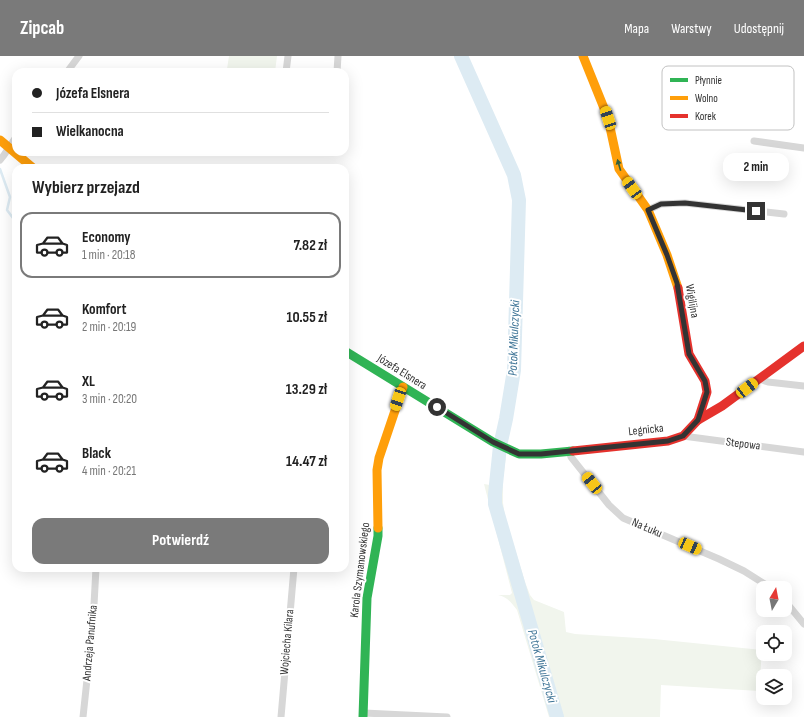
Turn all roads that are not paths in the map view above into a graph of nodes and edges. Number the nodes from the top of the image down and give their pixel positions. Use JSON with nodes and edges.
{"nodes":[{"id":1,"x":79,"y":56,"type":"edge"},
{"id":2,"x":288,"y":56,"type":"edge"},
{"id":3,"x":338,"y":56,"type":"edge"},
{"id":4,"x":583,"y":56,"type":"edge"},
{"id":5,"x":70,"y":68,"type":"edge"},
{"id":6,"x":286,"y":68,"type":"edge"},
{"id":7,"x":337,"y":68,"type":"edge"},
{"id":8,"x":0,"y":140,"type":"edge"},
{"id":9,"x":754,"y":141,"type":"dead end"},
{"id":10,"x":12,"y":144,"type":"edge"},
{"id":11,"x":10,"y":147,"type":"junction"},
{"id":12,"x":804,"y":148,"type":"edge"},
{"id":13,"x":20,"y":156,"type":"edge"},
{"id":14,"x":0,"y":160,"type":"edge"},
{"id":15,"x":29,"y":164,"type":"edge"},
{"id":16,"x":648,"y":210,"type":"junction"},
{"id":17,"x":784,"y":214,"type":"dead end"},
{"id":18,"x":804,"y":346,"type":"edge"},
{"id":19,"x":349,"y":353,"type":"edge"},
{"id":20,"x":759,"y":379,"type":"junction"},
{"id":21,"x":804,"y":386,"type":"edge"},
{"id":22,"x":403,"y":387,"type":"junction"},
{"id":23,"x":698,"y":420,"type":"junction"},
{"id":24,"x":683,"y":436,"type":"junction"},
{"id":25,"x":508,"y":450,"type":"joint"},
{"id":26,"x":569,"y":450,"type":"junction"},
{"id":27,"x":804,"y":452,"type":"edge"},
{"id":28,"x":96,"y":572,"type":"edge"},
{"id":29,"x":294,"y":572,"type":"edge"},
{"id":30,"x":760,"y":581,"type":"edge"},
{"id":31,"x":792,"y":609,"type":"edge"},
{"id":32,"x":804,"y":624,"type":"edge"},
{"id":33,"x":363,"y":715,"type":"edge"},
{"id":34,"x":83,"y":717,"type":"edge"},
{"id":35,"x":281,"y":717,"type":"edge"},
{"id":36,"x":447,"y":717,"type":"edge"}],
"edges":[{"from":1,"to":5,"type":"street"},
{"from":2,"to":6,"type":"street"},
{"from":3,"to":7,"type":"street"},
{"from":16,"to":4,"type":"street","name":"Wigilijna","one_way":true},
{"from":8,"to":11,"type":"street"},
{"from":9,"to":12,"type":"street"},
{"from":10,"to":11,"type":"street"},
{"from":11,"to":14,"type":"street"},
{"from":13,"to":15,"type":"street"},
{"from":16,"to":17,"type":"street"},
{"from":16,"to":23,"type":"street","name":"Wigilijna"},
{"from":18,"to":20,"type":"street"},
{"from":19,"to":22,"type":"street","name":"Józefa Elsnera"},
{"from":20,"to":21,"type":"street"},
{"from":20,"to":23,"type":"street"},
{"from":22,"to":25,"type":"street","name":"Józefa Elsnera"},
{"from":22,"to":33,"type":"street","name":"Karola Szymanowskiego"},
{"from":23,"to":24,"type":"street"},
{"from":24,"to":26,"type":"street","name":"Legnicka"},
{"from":24,"to":27,"type":"street","name":"Stepowa"},
{"from":25,"to":26,"type":"street","name":"Legnicka"},
{"from":26,"to":30,"type":"street","name":"Na Łuku"},
{"from":28,"to":34,"type":"street","name":"Andrzeja Panufnika"},
{"from":29,"to":35,"type":"street","name":"Wojciecha Kilara"},
{"from":31,"to":32,"type":"street"},
{"from":33,"to":36,"type":"street","name":"Karola Szymanowskiego"}]}
